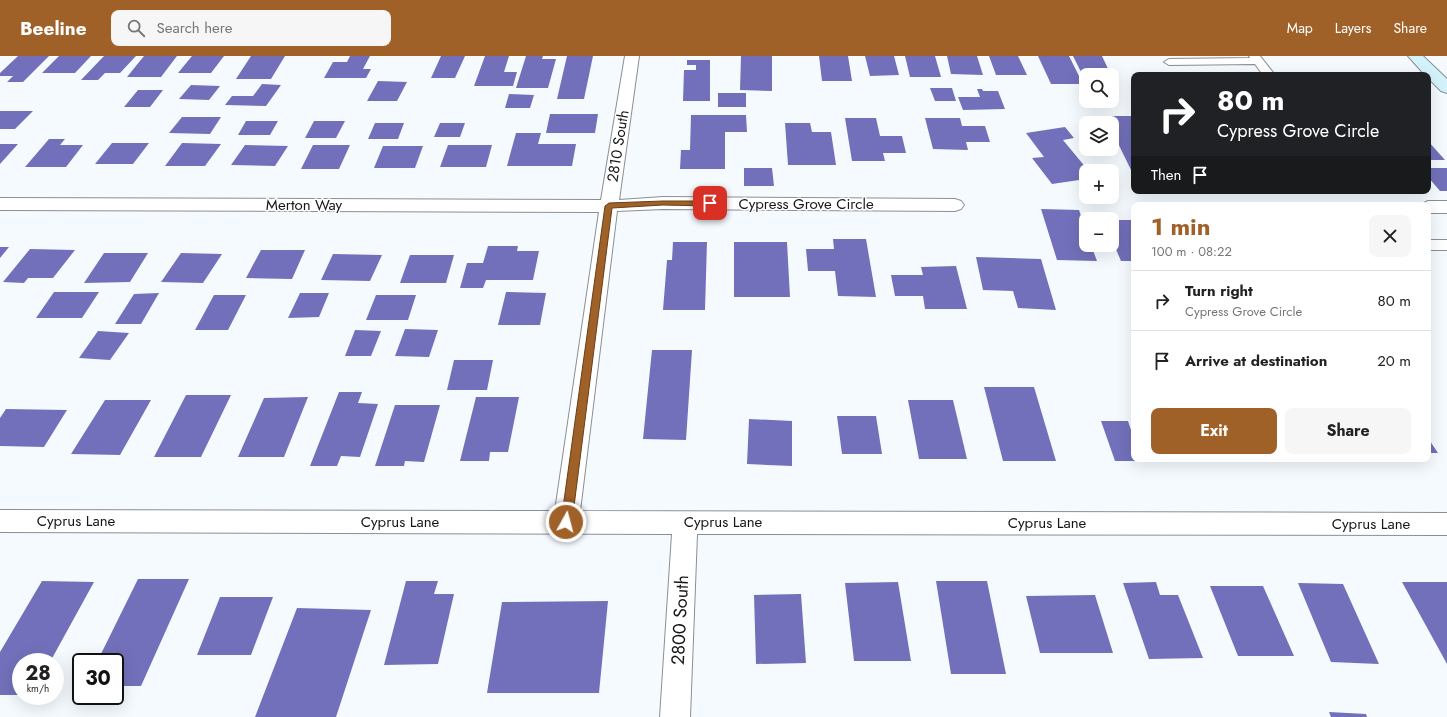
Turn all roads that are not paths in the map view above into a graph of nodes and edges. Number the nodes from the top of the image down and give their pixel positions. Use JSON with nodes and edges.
{"nodes":[{"id":1,"x":632,"y":56,"type":"edge"},
{"id":2,"x":1415,"y":56,"type":"edge"},
{"id":3,"x":1256,"y":59,"type":"edge"},
{"id":4,"x":1169,"y":62,"type":"dead end"},
{"id":5,"x":1267,"y":72,"type":"edge"},
{"id":6,"x":1447,"y":88,"type":"edge"},
{"id":7,"x":0,"y":204,"type":"edge"},
{"id":8,"x":955,"y":205,"type":"dead end"},
{"id":9,"x":609,"y":206,"type":"junction"},
{"id":10,"x":1431,"y":207,"type":"edge"},
{"id":11,"x":1447,"y":207,"type":"edge"},
{"id":12,"x":1431,"y":245,"type":"edge"},
{"id":13,"x":1447,"y":246,"type":"edge"},
{"id":14,"x":0,"y":521,"type":"edge"},
{"id":15,"x":566,"y":522,"type":"junction"},
{"id":16,"x":686,"y":522,"type":"junction"},
{"id":17,"x":1447,"y":524,"type":"edge"},
{"id":18,"x":675,"y":717,"type":"edge"}],
"edges":[{"from":1,"to":9,"type":"street","name":"2810 South"},
{"from":2,"to":6,"type":"street"},
{"from":3,"to":4,"type":"lane"},
{"from":3,"to":5,"type":"lane"},
{"from":7,"to":9,"type":"street","name":"Merton Way"},
{"from":8,"to":9,"type":"street","name":"Cypress Grove Circle"},
{"from":9,"to":15,"type":"street","name":"2810 South"},
{"from":10,"to":11,"type":"street"},
{"from":12,"to":13,"type":"lane"},
{"from":14,"to":15,"type":"street","name":"Cyprus Lane"},
{"from":15,"to":16,"type":"street","name":"Cyprus Lane"},
{"from":16,"to":17,"type":"street","name":"Cyprus Lane"},
{"from":16,"to":18,"type":"street","name":"2800 South"}]}
